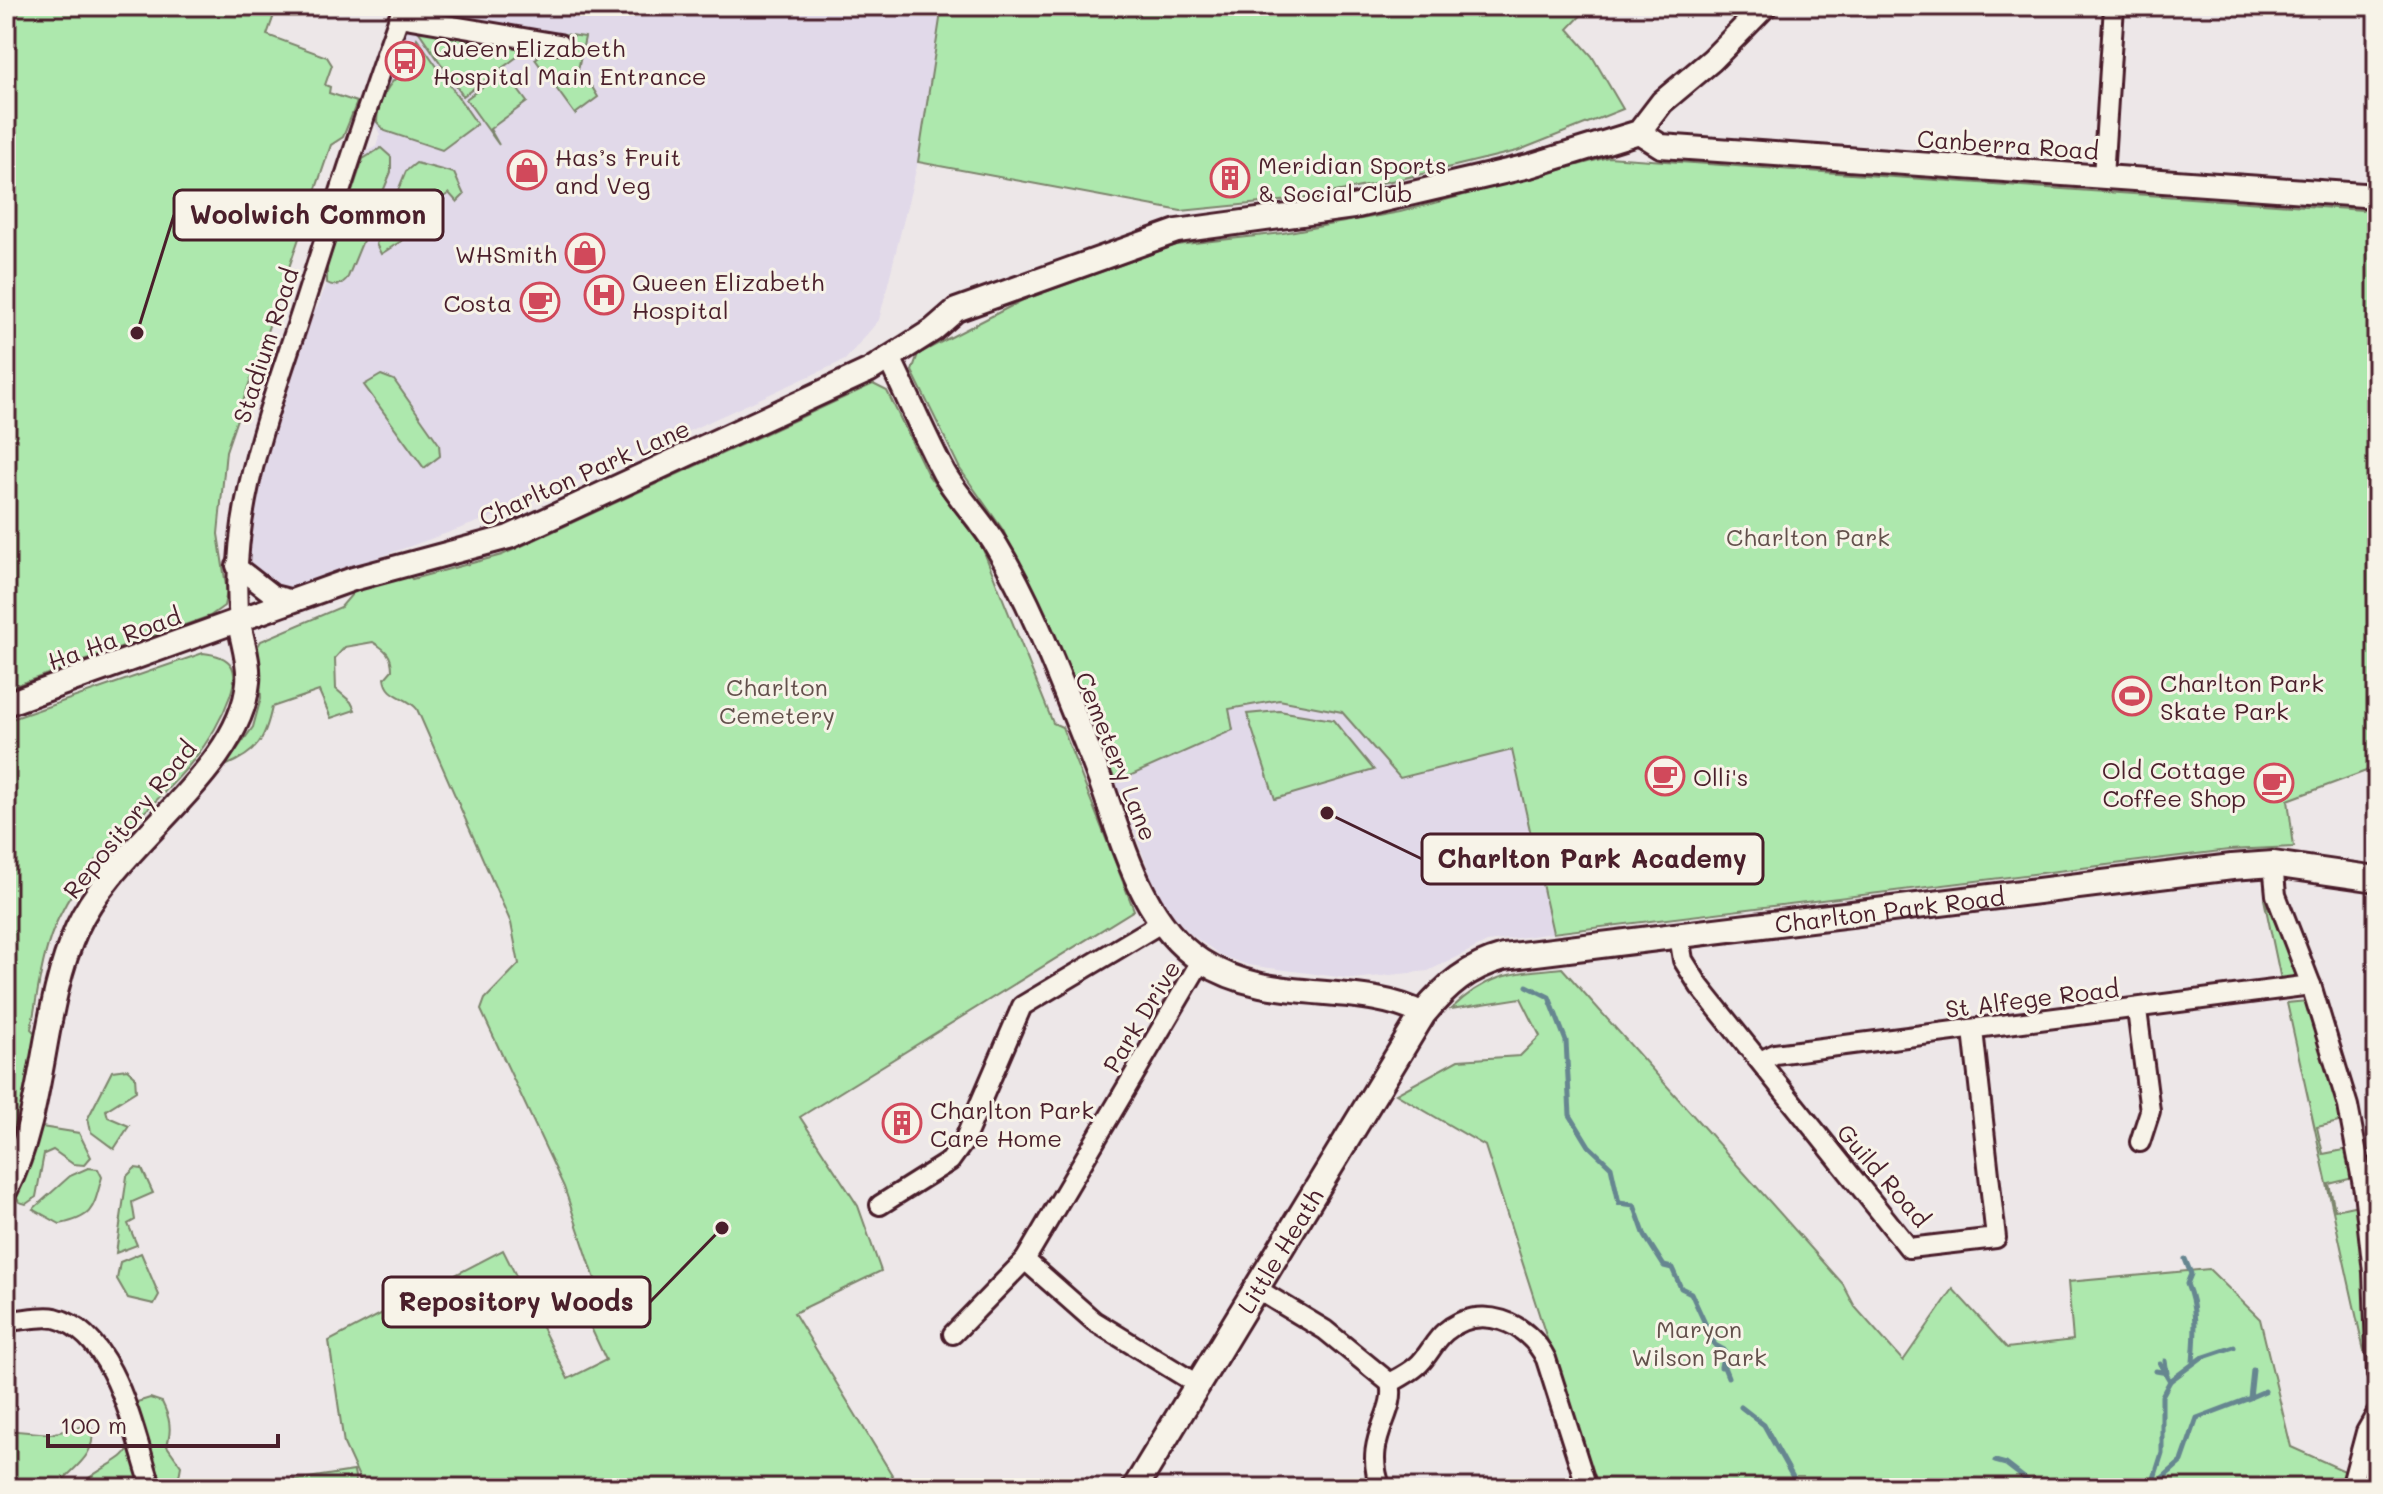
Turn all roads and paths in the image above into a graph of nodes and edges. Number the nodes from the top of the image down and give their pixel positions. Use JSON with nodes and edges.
{"nodes":[{"id":1,"x":2114,"y":6,"type":"edge"},
{"id":2,"x":401,"y":11,"type":"edge"},
{"id":3,"x":1751,"y":11,"type":"edge"},
{"id":4,"x":559,"y":44,"type":"dead end"},
{"id":5,"x":1639,"y":132,"type":"junction"},
{"id":6,"x":2103,"y":177,"type":"junction"},
{"id":7,"x":2377,"y":196,"type":"edge"},
{"id":8,"x":889,"y":358,"type":"junction"},
{"id":9,"x":236,"y":566,"type":"junction"},
{"id":10,"x":297,"y":601,"type":"junction"},
{"id":11,"x":239,"y":622,"type":"junction"},
{"id":12,"x":6,"y":704,"type":"edge"},
{"id":13,"x":2273,"y":864,"type":"junction"},
{"id":14,"x":2377,"y":879,"type":"edge"},
{"id":15,"x":1161,"y":923,"type":"junction"},
{"id":16,"x":1679,"y":936,"type":"junction"},
{"id":17,"x":1201,"y":961,"type":"junction"},
{"id":18,"x":2311,"y":985,"type":"junction"},
{"id":19,"x":2137,"y":1010,"type":"junction"},
{"id":20,"x":1423,"y":1014,"type":"junction"},
{"id":21,"x":1973,"y":1030,"type":"junction"},
{"id":22,"x":1760,"y":1061,"type":"junction"},
{"id":23,"x":2140,"y":1142,"type":"dead end"},
{"id":24,"x":6,"y":1190,"type":"edge"},
{"id":25,"x":880,"y":1205,"type":"dead end"},
{"id":26,"x":1025,"y":1260,"type":"junction"},
{"id":27,"x":1257,"y":1289,"type":"junction"},
{"id":28,"x":6,"y":1321,"type":"edge"},
{"id":29,"x":953,"y":1334,"type":"dead end"},
{"id":30,"x":2377,"y":1374,"type":"edge"},
{"id":31,"x":1390,"y":1383,"type":"junction"},
{"id":32,"x":1200,"y":1386,"type":"junction"},
{"id":33,"x":2377,"y":1413,"type":"edge"},
{"id":34,"x":152,"y":1488,"type":"edge"},
{"id":35,"x":1135,"y":1488,"type":"edge"},
{"id":36,"x":1381,"y":1488,"type":"edge"},
{"id":37,"x":1587,"y":1488,"type":"edge"},
{"id":38,"x":2351,"y":1488,"type":"edge"}],
"edges":[{"from":1,"to":6,"type":"street"},
{"from":2,"to":4,"type":"street"},
{"from":2,"to":9,"type":"street","name":"Stadium Road"},
{"from":3,"to":5,"type":"street"},
{"from":5,"to":6,"type":"street","name":"Canberra Road"},
{"from":5,"to":8,"type":"street","name":"Charlton Park Lane"},
{"from":6,"to":7,"type":"street","name":"Canberra Road"},
{"from":8,"to":10,"type":"street","name":"Charlton Park Lane"},
{"from":8,"to":15,"type":"street","name":"Cemetery Lane"},
{"from":9,"to":10,"type":"street"},
{"from":9,"to":11,"type":"street","name":"Stadium Road"},
{"from":10,"to":11,"type":"street","name":"Charlton Park Lane"},
{"from":11,"to":12,"type":"street","name":"Ha Ha Road"},
{"from":11,"to":24,"type":"street","name":"Repository Road"},
{"from":13,"to":14,"type":"main road","name":"Charlton Park Road"},
{"from":13,"to":16,"type":"main road","name":"Charlton Park Road"},
{"from":13,"to":18,"type":"street"},
{"from":15,"to":17,"type":"street","name":"Cemetery Lane"},
{"from":15,"to":25,"type":"street"},
{"from":16,"to":20,"type":"main road","name":"Charlton Park Road"},
{"from":16,"to":22,"type":"street","name":"Guild Road"},
{"from":17,"to":20,"type":"street","name":"Cemetery Lane"},
{"from":17,"to":26,"type":"street","name":"Park Drive"},
{"from":18,"to":19,"type":"street","name":"St Alfege Road"},
{"from":18,"to":30,"type":"street"},
{"from":19,"to":21,"type":"street","name":"St Alfege Road"},
{"from":19,"to":23,"type":"street"},
{"from":20,"to":27,"type":"main road","name":"Little Heath"},
{"from":21,"to":22,"type":"street","name":"St Alfege Road"},
{"from":21,"to":22,"type":"street","name":"Guild Road"},
{"from":26,"to":29,"type":"street","name":"Park Drive"},
{"from":26,"to":32,"type":"street"},
{"from":27,"to":31,"type":"street"},
{"from":27,"to":32,"type":"main road","name":"Little Heath"},
{"from":28,"to":34,"type":"street"},
{"from":31,"to":36,"type":"street"},
{"from":31,"to":37,"type":"street"},
{"from":32,"to":35,"type":"main road","name":"Little Heath"},
{"from":33,"to":38,"type":"street"}]}
